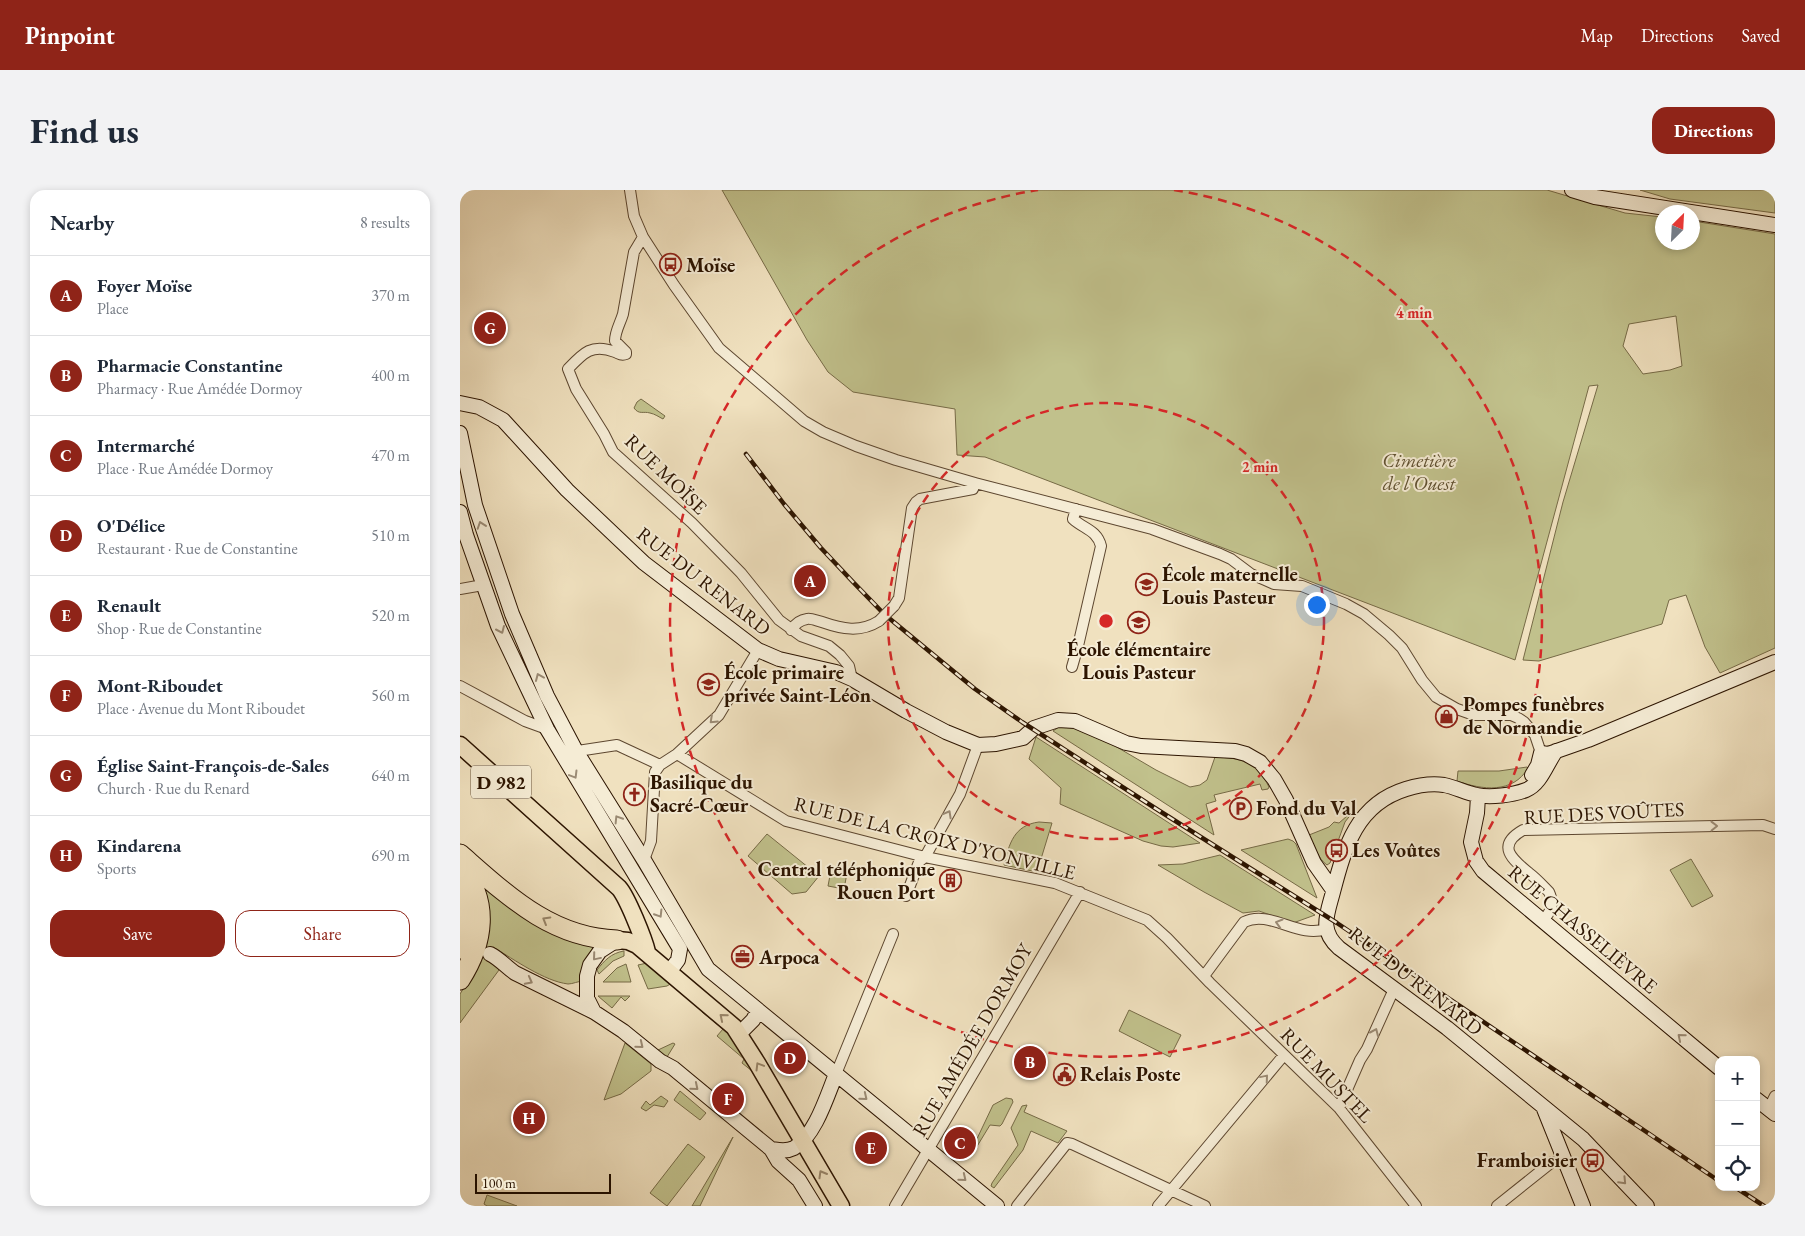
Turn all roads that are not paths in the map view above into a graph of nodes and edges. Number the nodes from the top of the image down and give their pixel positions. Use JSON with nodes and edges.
{"nodes":[{"id":1,"x":630,"y":190,"type":"edge"},
{"id":2,"x":1572,"y":190,"type":"edge"},
{"id":3,"x":1775,"y":225,"type":"edge"},
{"id":4,"x":642,"y":237,"type":"junction"},
{"id":5,"x":460,"y":403,"type":"edge"},
{"id":6,"x":460,"y":433,"type":"edge"},
{"id":7,"x":975,"y":483,"type":"junction"},
{"id":8,"x":1076,"y":509,"type":"junction"},
{"id":9,"x":460,"y":512,"type":"edge"},
{"id":10,"x":483,"y":585,"type":"junction"},
{"id":11,"x":460,"y":589,"type":"edge"},
{"id":12,"x":791,"y":630,"type":"junction"},
{"id":13,"x":758,"y":650,"type":"junction"},
{"id":14,"x":1775,"y":662,"type":"edge"},
{"id":15,"x":1072,"y":667,"type":"dead end"},
{"id":16,"x":852,"y":679,"type":"junction"},
{"id":17,"x":460,"y":686,"type":"edge"},
{"id":18,"x":547,"y":729,"type":"junction"},
{"id":19,"x":978,"y":745,"type":"junction"},
{"id":20,"x":460,"y":746,"type":"edge"},
{"id":21,"x":576,"y":750,"type":"junction"},
{"id":22,"x":677,"y":754,"type":"junction"},
{"id":23,"x":562,"y":756,"type":"junction"},
{"id":24,"x":1544,"y":759,"type":"junction"},
{"id":25,"x":660,"y":765,"type":"junction"},
{"id":26,"x":1478,"y":796,"type":"junction"},
{"id":27,"x":1775,"y":829,"type":"edge"},
{"id":28,"x":460,"y":854,"type":"edge"},
{"id":29,"x":925,"y":857,"type":"junction"},
{"id":30,"x":644,"y":860,"type":"junction"},
{"id":31,"x":460,"y":866,"type":"edge"},
{"id":32,"x":460,"y":889,"type":"edge"},
{"id":33,"x":1333,"y":890,"type":"junction"},
{"id":34,"x":1080,"y":892,"type":"junction"},
{"id":35,"x":906,"y":896,"type":"dead end"},
{"id":36,"x":1542,"y":921,"type":"junction"},
{"id":37,"x":1326,"y":929,"type":"junction"},
{"id":38,"x":893,"y":934,"type":"dead end"},
{"id":39,"x":617,"y":940,"type":"junction"},
{"id":40,"x":460,"y":949,"type":"edge"},
{"id":41,"x":646,"y":952,"type":"junction"},
{"id":42,"x":490,"y":954,"type":"dead end"},
{"id":43,"x":669,"y":972,"type":"junction"},
{"id":44,"x":1204,"y":976,"type":"junction"},
{"id":45,"x":460,"y":980,"type":"edge"},
{"id":46,"x":1394,"y":989,"type":"junction"},
{"id":47,"x":758,"y":1010,"type":"junction"},
{"id":48,"x":594,"y":1012,"type":"junction"},
{"id":49,"x":739,"y":1034,"type":"junction"},
{"id":50,"x":1284,"y":1055,"type":"junction"},
{"id":51,"x":1715,"y":1065,"type":"edge"},
{"id":52,"x":836,"y":1074,"type":"junction"},
{"id":53,"x":1760,"y":1101,"type":"edge"},
{"id":54,"x":1773,"y":1106,"type":"edge"},
{"id":55,"x":1339,"y":1108,"type":"junction"},
{"id":56,"x":1544,"y":1108,"type":"junction"},
{"id":57,"x":1562,"y":1123,"type":"junction"},
{"id":58,"x":1556,"y":1139,"type":"junction"},
{"id":59,"x":803,"y":1142,"type":"junction"},
{"id":60,"x":778,"y":1150,"type":"junction"},
{"id":61,"x":928,"y":1150,"type":"junction"},
{"id":62,"x":1552,"y":1162,"type":"dead end"},
{"id":63,"x":1171,"y":1190,"type":"junction"},
{"id":64,"x":815,"y":1206,"type":"edge"},
{"id":65,"x":841,"y":1206,"type":"edge"},
{"id":66,"x":895,"y":1206,"type":"edge"},
{"id":67,"x":997,"y":1206,"type":"edge"},
{"id":68,"x":1017,"y":1206,"type":"edge"},
{"id":69,"x":1158,"y":1206,"type":"edge"},
{"id":70,"x":1205,"y":1206,"type":"edge"},
{"id":71,"x":1416,"y":1206,"type":"edge"},
{"id":72,"x":1497,"y":1206,"type":"edge"},
{"id":73,"x":1583,"y":1206,"type":"edge"},
{"id":74,"x":1647,"y":1206,"type":"edge"}],
"edges":[{"from":1,"to":4,"type":"street"},
{"from":2,"to":3,"type":"street"},
{"from":4,"to":7,"type":"street"},
{"from":4,"to":12,"type":"street","name":"RUE MOÏSE"},
{"from":5,"to":13,"type":"street","name":"RUE DU RENARD"},
{"from":21,"to":6,"type":"street","one_way":true},
{"from":7,"to":8,"type":"street"},
{"from":7,"to":12,"type":"street","bridge":true},
{"from":8,"to":15,"type":"street"},
{"from":8,"to":24,"type":"street"},
{"from":9,"to":10,"type":"street"},
{"from":10,"to":11,"type":"street"},
{"from":10,"to":18,"type":"street","one_way":true},
{"from":12,"to":16,"type":"street","name":"RUE MOÏSE"},
{"from":13,"to":16,"type":"street","name":"RUE DU RENARD"},
{"from":13,"to":22,"type":"street","one_way":true},
{"from":14,"to":24,"type":"street"},
{"from":16,"to":19,"type":"street","name":"RUE DU RENARD"},
{"from":17,"to":18,"type":"street"},
{"from":18,"to":23,"type":"street"},
{"from":29,"to":19,"type":"street","one_way":true},
{"from":19,"to":33,"type":"street","name":"RUE DU RENARD"},
{"from":20,"to":41,"type":"main road","number":"D 982"},
{"from":21,"to":23,"type":"street"},
{"from":21,"to":25,"type":"street"},
{"from":30,"to":21,"type":"street","one_way":true},
{"from":22,"to":25,"type":"street"},
{"from":22,"to":29,"type":"street","name":"RUE DE LA CROIX D'YONVILLE"},
{"from":23,"to":43,"type":"street","one_way":true},
{"from":24,"to":26,"type":"street"},
{"from":25,"to":30,"type":"street"},
{"from":26,"to":33,"type":"street"},
{"from":26,"to":36,"type":"street","name":"RUE CHASSELIÈVRE"},
{"from":36,"to":27,"type":"street","name":"RUE DES VOÛTES","one_way":true},
{"from":39,"to":28,"type":"highway","one_way":true},
{"from":29,"to":34,"type":"street","name":"RUE DE LA CROIX D'YONVILLE"},
{"from":29,"to":35,"type":"street"},
{"from":30,"to":47,"type":"street"},
{"from":31,"to":45,"type":"highway"},
{"from":32,"to":40,"type":"highway"},
{"from":33,"to":37,"type":"street","name":"RUE DU RENARD"},
{"from":34,"to":44,"type":"street","name":"RUE DE LA CROIX D'YONVILLE"},
{"from":34,"to":61,"type":"street","name":"RUE AMÉDÉE DORMOY"},
{"from":51,"to":36,"type":"street","name":"RUE CHASSELIÈVRE","one_way":true},
{"from":37,"to":44,"type":"street","one_way":true},
{"from":37,"to":46,"type":"street","name":"RUE DU RENARD"},
{"from":38,"to":52,"type":"street"},
{"from":39,"to":41,"type":"main road"},
{"from":39,"to":48,"type":"street","one_way":true},
{"from":41,"to":43,"type":"main road"},
{"from":42,"to":48,"type":"street","one_way":true},
{"from":49,"to":43,"type":"main road","one_way":true},
{"from":44,"to":50,"type":"street","name":"RUE MUSTEL"},
{"from":55,"to":46,"type":"street","one_way":true},
{"from":46,"to":56,"type":"street","name":"RUE DU RENARD"},
{"from":47,"to":49,"type":"street"},
{"from":47,"to":52,"type":"street"},
{"from":48,"to":60,"type":"street","one_way":true},
{"from":59,"to":49,"type":"main road","one_way":true},
{"from":50,"to":55,"type":"street","name":"RUE MUSTEL"},
{"from":63,"to":50,"type":"street","one_way":true},
{"from":52,"to":59,"type":"street"},
{"from":52,"to":61,"type":"street","one_way":true},
{"from":53,"to":54,"type":"street"},
{"from":55,"to":71,"type":"street","name":"RUE MUSTEL"},
{"from":56,"to":57,"type":"street","name":"RUE DU RENARD"},
{"from":56,"to":58,"type":"street"},
{"from":57,"to":58,"type":"street"},
{"from":57,"to":74,"type":"street","name":"RUE DU RENARD","one_way":true},
{"from":58,"to":73,"type":"street"},
{"from":59,"to":60,"type":"street"},
{"from":65,"to":59,"type":"main road","one_way":true},
{"from":60,"to":64,"type":"street"},
{"from":61,"to":66,"type":"street","name":"RUE AMÉDÉE DORMOY"},
{"from":61,"to":67,"type":"street","one_way":true},
{"from":62,"to":72,"type":"street"},
{"from":63,"to":68,"type":"street"},
{"from":63,"to":69,"type":"street"},
{"from":63,"to":70,"type":"street"}]}
